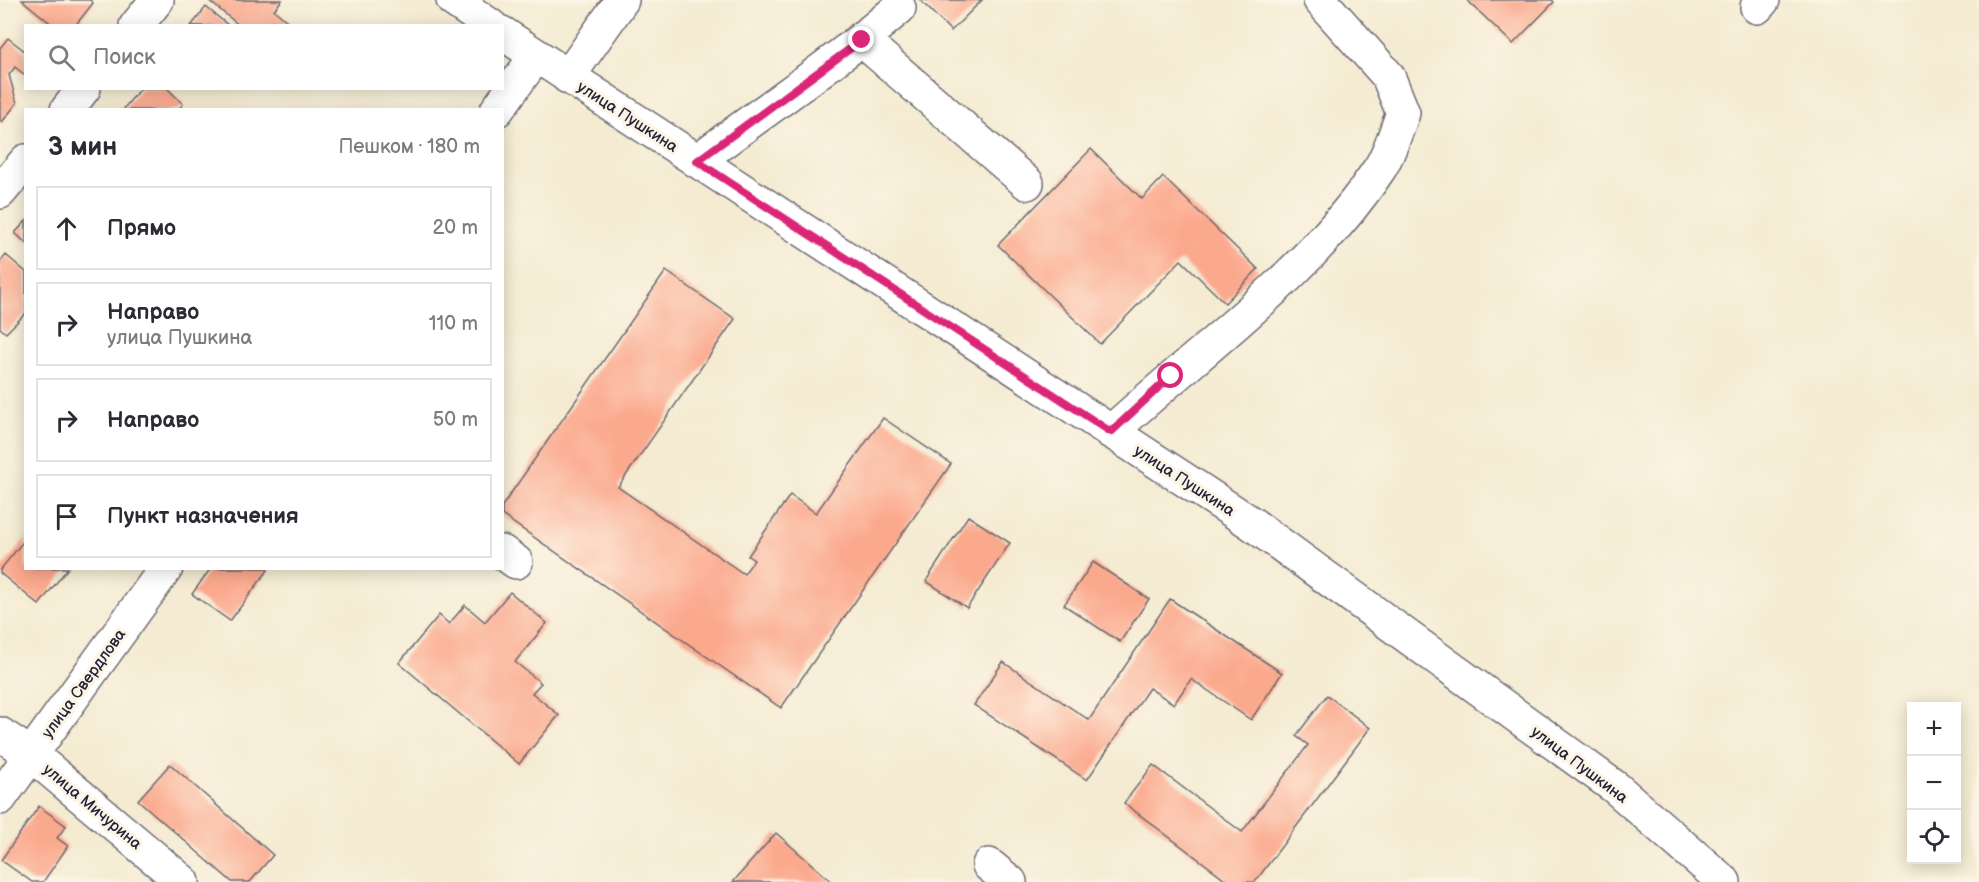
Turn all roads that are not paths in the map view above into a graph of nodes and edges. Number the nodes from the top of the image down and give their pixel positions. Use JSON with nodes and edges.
{"nodes":[{"id":1,"x":157,"y":0,"type":"edge"},
{"id":2,"x":453,"y":0,"type":"edge"},
{"id":3,"x":622,"y":0,"type":"edge"},
{"id":4,"x":1320,"y":0,"type":"edge"},
{"id":5,"x":898,"y":8,"type":"dead end"},
{"id":6,"x":138,"y":24,"type":"edge"},
{"id":7,"x":488,"y":24,"type":"edge"},
{"id":8,"x":504,"y":34,"type":"edge"},
{"id":9,"x":862,"y":40,"type":"junction"},
{"id":10,"x":536,"y":56,"type":"junction"},
{"id":11,"x":568,"y":77,"type":"junction"},
{"id":12,"x":82,"y":90,"type":"edge"},
{"id":13,"x":69,"y":108,"type":"edge"},
{"id":14,"x":498,"y":108,"type":"edge"},
{"id":15,"x":697,"y":161,"type":"junction"},
{"id":16,"x":24,"y":162,"type":"edge"},
{"id":17,"x":1027,"y":183,"type":"dead end"},
{"id":18,"x":0,"y":192,"type":"edge"},
{"id":19,"x":1111,"y":432,"type":"junction"},
{"id":20,"x":165,"y":570,"type":"edge"},
{"id":21,"x":0,"y":734,"type":"edge"},
{"id":22,"x":32,"y":755,"type":"junction"},
{"id":23,"x":0,"y":798,"type":"edge"},
{"id":24,"x":183,"y":882,"type":"edge"},
{"id":25,"x":1724,"y":882,"type":"edge"}],
"edges":[{"from":1,"to":6,"type":"street"},
{"from":2,"to":7,"type":"street"},
{"from":3,"to":11,"type":"street"},
{"from":4,"to":19,"type":"street"},
{"from":5,"to":9,"type":"street"},
{"from":8,"to":10,"type":"street","name":"улица Пушкина"},
{"from":9,"to":15,"type":"street"},
{"from":9,"to":17,"type":"street"},
{"from":10,"to":11,"type":"street","name":"улица Пушкина"},
{"from":10,"to":14,"type":"street"},
{"from":11,"to":15,"type":"street","name":"улица Пушкина"},
{"from":12,"to":13,"type":"street"},
{"from":15,"to":19,"type":"street","name":"улица Пушкина"},
{"from":16,"to":18,"type":"street"},
{"from":19,"to":25,"type":"street","name":"улица Пушкина"},
{"from":20,"to":22,"type":"street","name":"улица Свердлова"},
{"from":21,"to":22,"type":"street","name":"улица Мичурина"},
{"from":22,"to":23,"type":"street","name":"улица Свердлова"},
{"from":22,"to":24,"type":"street","name":"улица Мичурина"}]}
